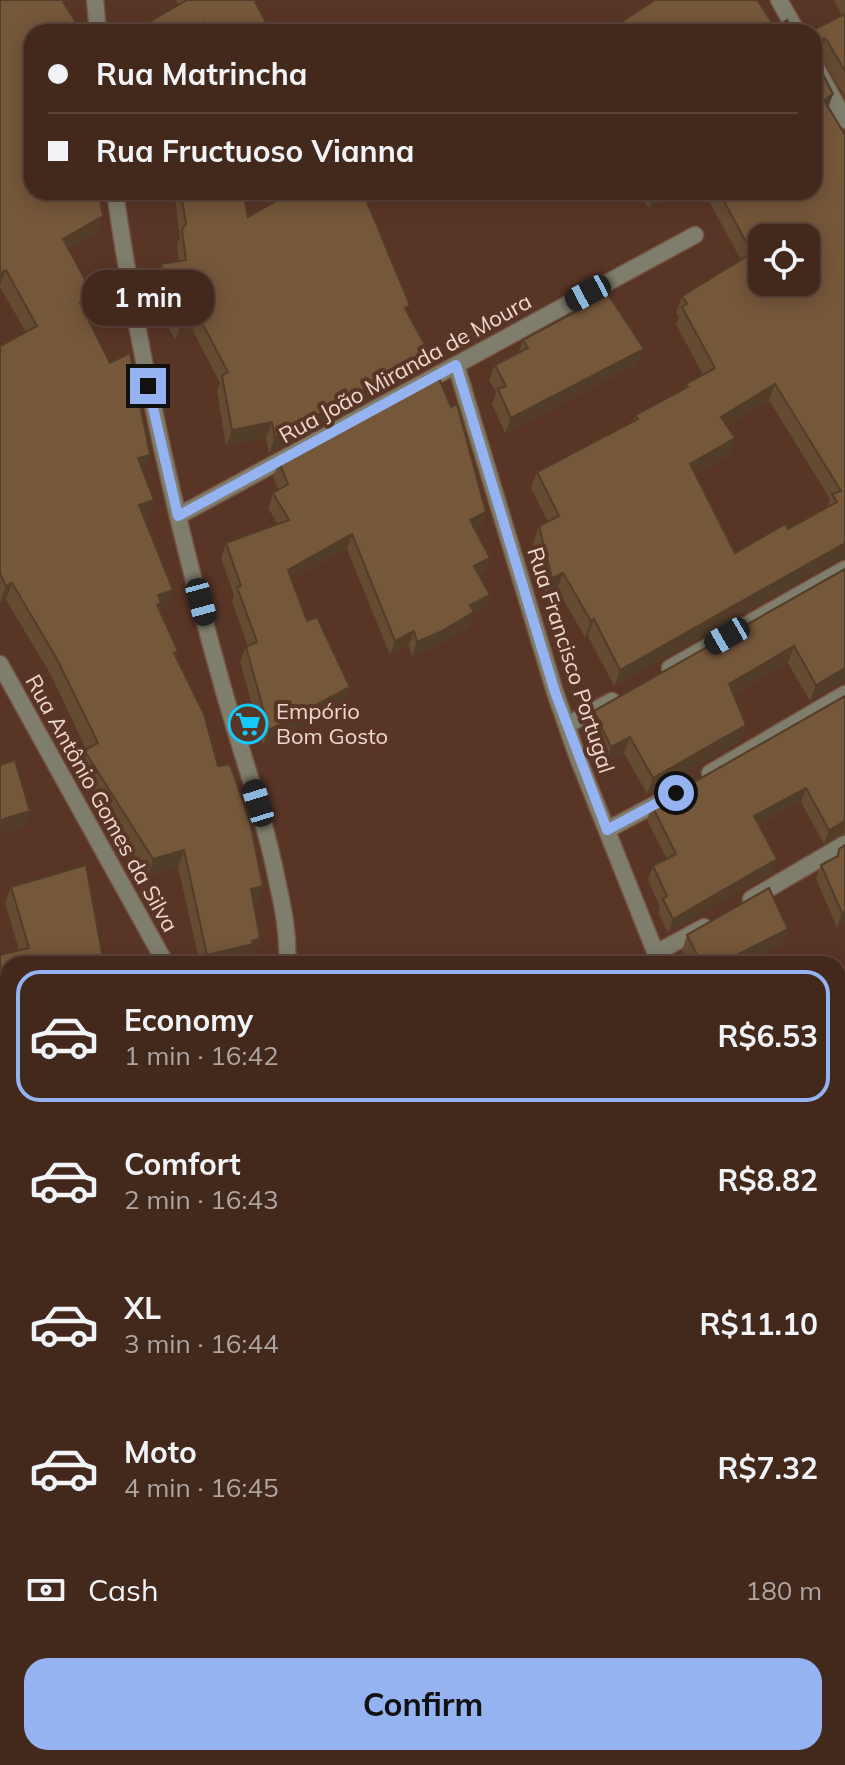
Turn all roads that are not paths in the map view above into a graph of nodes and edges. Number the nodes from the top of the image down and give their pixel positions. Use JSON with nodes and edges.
{"nodes":[{"id":1,"x":95,"y":0,"type":"edge"},
{"id":2,"x":779,"y":0,"type":"edge"},
{"id":3,"x":97,"y":24,"type":"edge"},
{"id":4,"x":792,"y":24,"type":"edge"},
{"id":5,"x":822,"y":78,"type":"edge"},
{"id":6,"x":845,"y":120,"type":"edge"},
{"id":7,"x":116,"y":200,"type":"edge"},
{"id":8,"x":695,"y":235,"type":"dead end"},
{"id":9,"x":456,"y":365,"type":"junction"},
{"id":10,"x":178,"y":516,"type":"junction"},
{"id":11,"x":845,"y":569,"type":"edge"},
{"id":12,"x":0,"y":664,"type":"edge"},
{"id":13,"x":662,"y":673,"type":"edge"},
{"id":14,"x":845,"y":694,"type":"edge"},
{"id":15,"x":622,"y":695,"type":"edge"},
{"id":16,"x":567,"y":725,"type":"junction"},
{"id":17,"x":607,"y":830,"type":"junction"},
{"id":18,"x":845,"y":844,"type":"edge"},
{"id":19,"x":162,"y":956,"type":"edge"},
{"id":20,"x":287,"y":956,"type":"edge"},
{"id":21,"x":657,"y":956,"type":"edge"},
{"id":22,"x":661,"y":956,"type":"edge"}],
"edges":[{"from":1,"to":3,"type":"street"},
{"from":2,"to":4,"type":"street"},
{"from":5,"to":6,"type":"street"},
{"from":7,"to":10,"type":"street"},
{"from":8,"to":9,"type":"street","name":"Rua João Miranda de Moura"},
{"from":9,"to":10,"type":"street","name":"Rua João Miranda de Moura"},
{"from":9,"to":16,"type":"street","name":"Rua Francisco Portugal"},
{"from":10,"to":20,"type":"street"},
{"from":11,"to":13,"type":"street"},
{"from":12,"to":19,"type":"street","name":"Rua Antônio Gomes da Silva"},
{"from":14,"to":17,"type":"street"},
{"from":15,"to":16,"type":"street"},
{"from":16,"to":17,"type":"street","name":"Rua Francisco Portugal"},
{"from":17,"to":21,"type":"street","name":"Rua Francisco Portugal"},
{"from":18,"to":22,"type":"street"}]}
